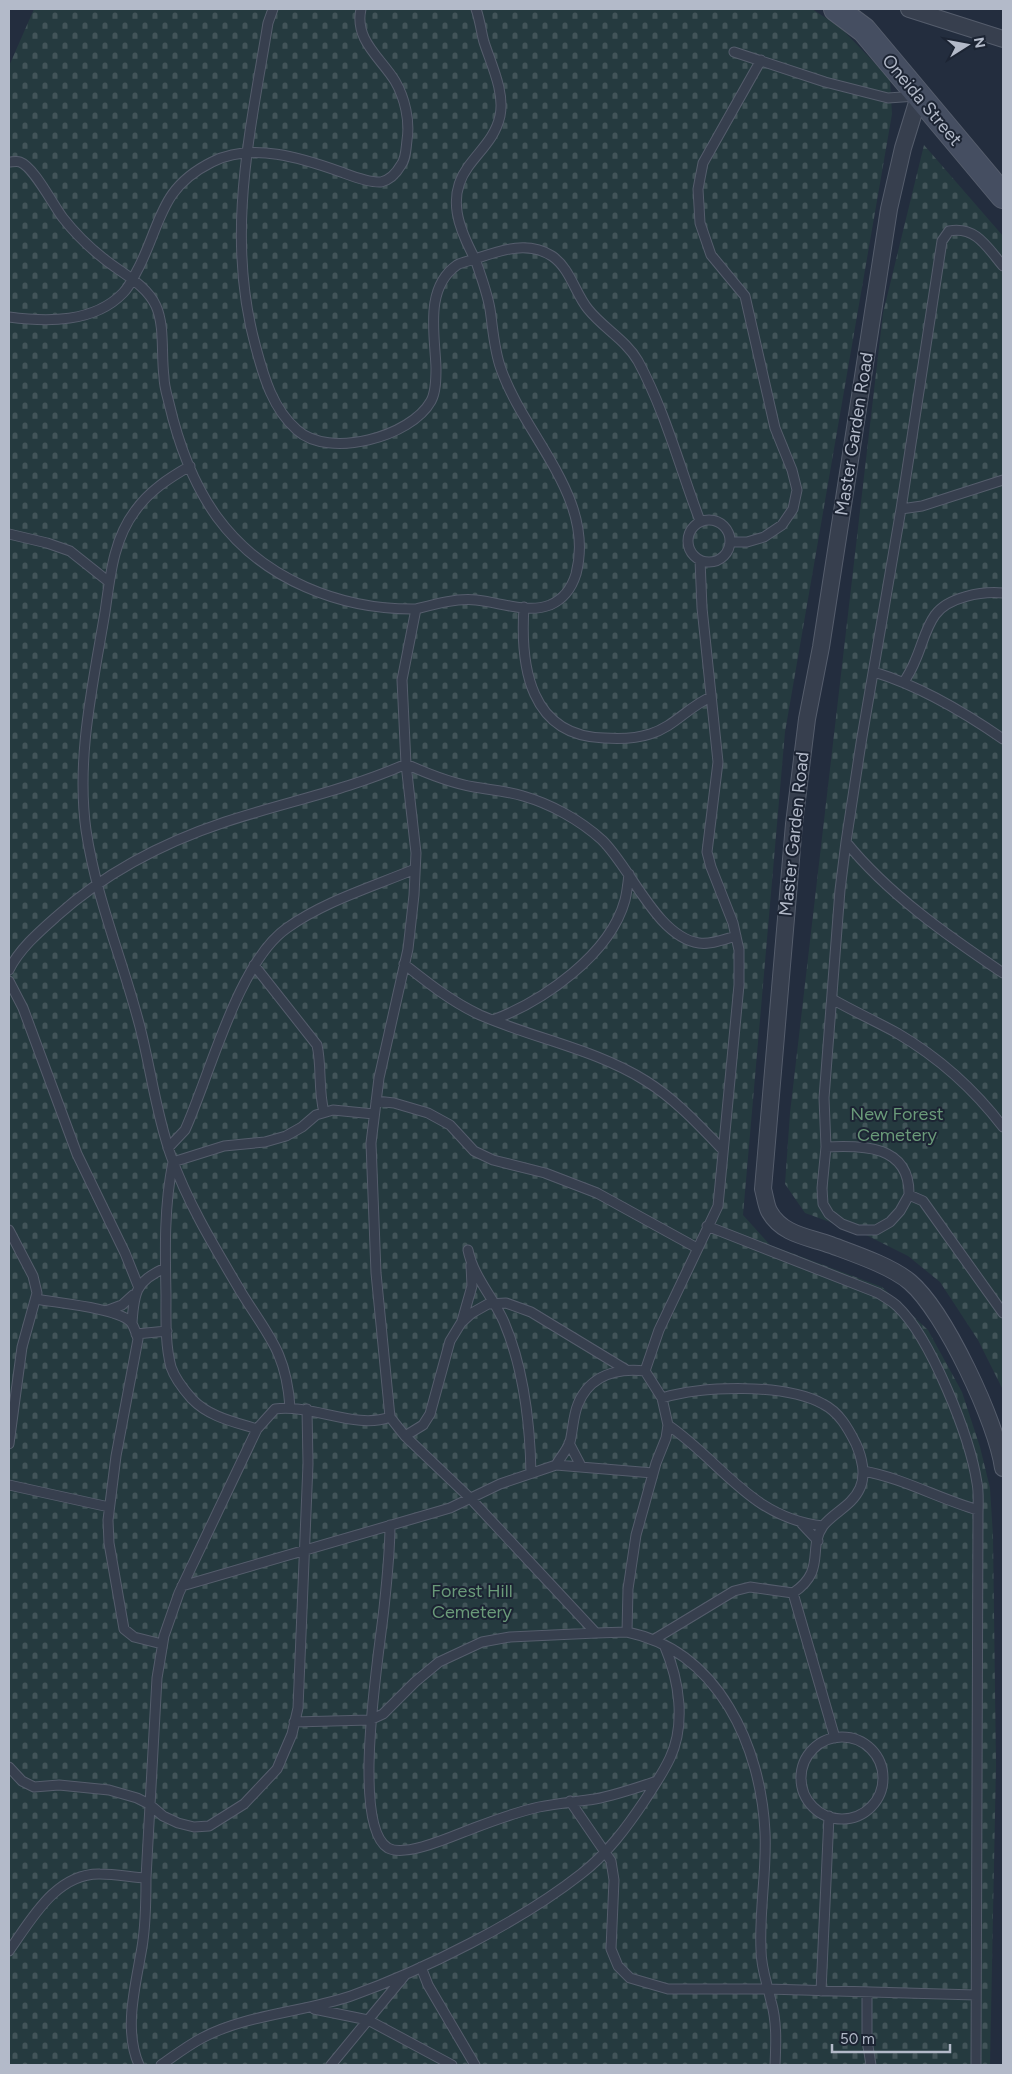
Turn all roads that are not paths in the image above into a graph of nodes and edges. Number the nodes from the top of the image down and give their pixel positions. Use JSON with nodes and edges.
{"nodes":[{"id":1,"x":273,"y":9,"type":"edge"},
{"id":2,"x":361,"y":9,"type":"edge"},
{"id":3,"x":476,"y":9,"type":"edge"},
{"id":4,"x":836,"y":9,"type":"edge"},
{"id":5,"x":909,"y":9,"type":"edge"},
{"id":6,"x":1003,"y":40,"type":"edge"},
{"id":7,"x":734,"y":52,"type":"dead end"},
{"id":8,"x":761,"y":60,"type":"junction"},
{"id":9,"x":919,"y":96,"type":"junction"},
{"id":10,"x":247,"y":154,"type":"junction"},
{"id":11,"x":9,"y":162,"type":"edge"},
{"id":12,"x":1003,"y":196,"type":"edge"},
{"id":13,"x":474,"y":259,"type":"junction"},
{"id":14,"x":1003,"y":266,"type":"edge"},
{"id":15,"x":132,"y":280,"type":"junction"},
{"id":16,"x":9,"y":317,"type":"edge"},
{"id":17,"x":190,"y":466,"type":"junction"},
{"id":18,"x":1003,"y":480,"type":"edge"},
{"id":19,"x":901,"y":509,"type":"junction"},
{"id":20,"x":700,"y":521,"type":"junction"},
{"id":21,"x":9,"y":534,"type":"edge"},
{"id":22,"x":730,"y":542,"type":"junction"},
{"id":23,"x":700,"y":560,"type":"junction"},
{"id":24,"x":109,"y":582,"type":"junction"},
{"id":25,"x":1003,"y":593,"type":"edge"},
{"id":26,"x":416,"y":608,"type":"junction"},
{"id":27,"x":524,"y":608,"type":"junction"},
{"id":28,"x":874,"y":672,"type":"junction"},
{"id":29,"x":904,"y":682,"type":"junction"},
{"id":30,"x":711,"y":697,"type":"junction"},
{"id":31,"x":1003,"y":739,"type":"edge"},
{"id":32,"x":406,"y":764,"type":"junction"},
{"id":33,"x":846,"y":842,"type":"junction"},
{"id":34,"x":415,"y":869,"type":"junction"},
{"id":35,"x":629,"y":874,"type":"junction"},
{"id":36,"x":96,"y":883,"type":"junction"},
{"id":37,"x":736,"y":936,"type":"junction"},
{"id":38,"x":404,"y":964,"type":"junction"},
{"id":39,"x":254,"y":965,"type":"junction"},
{"id":40,"x":9,"y":970,"type":"edge"},
{"id":41,"x":1003,"y":973,"type":"edge"},
{"id":42,"x":9,"y":981,"type":"edge"},
{"id":43,"x":832,"y":999,"type":"junction"},
{"id":44,"x":493,"y":1020,"type":"junction"},
{"id":45,"x":376,"y":1101,"type":"junction"},
{"id":46,"x":324,"y":1112,"type":"junction"},
{"id":47,"x":374,"y":1114,"type":"junction"},
{"id":48,"x":1003,"y":1127,"type":"edge"},
{"id":49,"x":826,"y":1147,"type":"junction"},
{"id":50,"x":168,"y":1148,"type":"junction"},
{"id":51,"x":723,"y":1150,"type":"junction"},
{"id":52,"x":173,"y":1162,"type":"junction"},
{"id":53,"x":909,"y":1195,"type":"junction"},
{"id":54,"x":707,"y":1226,"type":"junction"},
{"id":55,"x":9,"y":1230,"type":"edge"},
{"id":56,"x":697,"y":1248,"type":"junction"},
{"id":57,"x":468,"y":1250,"type":"dead end"},
{"id":58,"x":471,"y":1265,"type":"junction"},
{"id":59,"x":165,"y":1268,"type":"junction"},
{"id":60,"x":136,"y":1292,"type":"junction"},
{"id":61,"x":36,"y":1299,"type":"junction"},
{"id":62,"x":496,"y":1303,"type":"junction"},
{"id":63,"x":106,"y":1311,"type":"junction"},
{"id":64,"x":1003,"y":1312,"type":"edge"},
{"id":65,"x":462,"y":1322,"type":"junction"},
{"id":66,"x":132,"y":1323,"type":"junction"},
{"id":67,"x":166,"y":1331,"type":"junction"},
{"id":68,"x":136,"y":1334,"type":"junction"},
{"id":69,"x":624,"y":1369,"type":"junction"},
{"id":70,"x":645,"y":1371,"type":"junction"},
{"id":71,"x":662,"y":1398,"type":"junction"},
{"id":72,"x":290,"y":1407,"type":"junction"},
{"id":73,"x":307,"y":1409,"type":"junction"},
{"id":74,"x":390,"y":1417,"type":"junction"},
{"id":75,"x":668,"y":1425,"type":"junction"},
{"id":76,"x":257,"y":1429,"type":"junction"},
{"id":77,"x":405,"y":1436,"type":"junction"},
{"id":78,"x":569,"y":1443,"type":"junction"},
{"id":79,"x":9,"y":1444,"type":"edge"},
{"id":80,"x":556,"y":1465,"type":"junction"},
{"id":81,"x":580,"y":1466,"type":"junction"},
{"id":82,"x":1003,"y":1468,"type":"edge"},
{"id":83,"x":863,"y":1470,"type":"junction"},
{"id":84,"x":531,"y":1473,"type":"junction"},
{"id":85,"x":653,"y":1473,"type":"junction"},
{"id":86,"x":9,"y":1485,"type":"edge"},
{"id":87,"x":471,"y":1498,"type":"junction"},
{"id":88,"x":109,"y":1507,"type":"junction"},
{"id":89,"x":978,"y":1510,"type":"junction"},
{"id":90,"x":802,"y":1524,"type":"junction"},
{"id":91,"x":390,"y":1525,"type":"junction"},
{"id":92,"x":823,"y":1526,"type":"junction"},
{"id":93,"x":818,"y":1541,"type":"junction"},
{"id":94,"x":304,"y":1551,"type":"junction"},
{"id":95,"x":182,"y":1586,"type":"junction"},
{"id":96,"x":793,"y":1593,"type":"junction"},
{"id":97,"x":628,"y":1632,"type":"junction"},
{"id":98,"x":596,"y":1633,"type":"junction"},
{"id":99,"x":654,"y":1640,"type":"junction"},
{"id":100,"x":162,"y":1644,"type":"junction"},
{"id":101,"x":665,"y":1647,"type":"junction"},
{"id":102,"x":370,"y":1720,"type":"junction"},
{"id":103,"x":294,"y":1722,"type":"junction"},
{"id":104,"x":835,"y":1738,"type":"junction"},
{"id":105,"x":9,"y":1767,"type":"edge"},
{"id":106,"x":657,"y":1782,"type":"junction"},
{"id":107,"x":570,"y":1801,"type":"junction"},
{"id":108,"x":150,"y":1804,"type":"junction"},
{"id":109,"x":828,"y":1816,"type":"junction"},
{"id":110,"x":605,"y":1852,"type":"junction"},
{"id":111,"x":146,"y":1878,"type":"junction"},
{"id":112,"x":9,"y":1951,"type":"edge"},
{"id":113,"x":421,"y":1967,"type":"junction"},
{"id":114,"x":407,"y":1972,"type":"junction"},
{"id":115,"x":767,"y":1989,"type":"junction"},
{"id":116,"x":821,"y":1991,"type":"junction"},
{"id":117,"x":867,"y":1992,"type":"junction"},
{"id":118,"x":976,"y":1995,"type":"junction"},
{"id":119,"x":309,"y":2008,"type":"junction"},
{"id":120,"x":368,"y":2020,"type":"junction"},
{"id":121,"x":139,"y":2065,"type":"edge"},
{"id":122,"x":161,"y":2065,"type":"edge"},
{"id":123,"x":331,"y":2065,"type":"edge"},
{"id":124,"x":452,"y":2065,"type":"edge"},
{"id":125,"x":475,"y":2065,"type":"edge"},
{"id":126,"x":775,"y":2065,"type":"edge"},
{"id":127,"x":871,"y":2065,"type":"edge"},
{"id":128,"x":976,"y":2065,"type":"edge"}],
"edges":[{"from":1,"to":10,"type":"lane"},
{"from":2,"to":10,"type":"lane"},
{"from":3,"to":13,"type":"lane"},
{"from":4,"to":9,"type":"street","name":"Oneida Street"},
{"from":5,"to":6,"type":"street"},
{"from":7,"to":8,"type":"lane"},
{"from":8,"to":9,"type":"lane"},
{"from":8,"to":22,"type":"lane"},
{"from":9,"to":12,"type":"street","name":"Oneida Street"},
{"from":9,"to":82,"type":"street","name":"Master Garden Road"},
{"from":10,"to":13,"type":"lane"},
{"from":10,"to":15,"type":"lane"},
{"from":11,"to":15,"type":"lane"},
{"from":13,"to":20,"type":"lane"},
{"from":13,"to":27,"type":"lane"},
{"from":14,"to":19,"type":"lane"},
{"from":15,"to":16,"type":"lane"},
{"from":15,"to":17,"type":"lane"},
{"from":17,"to":24,"type":"lane"},
{"from":17,"to":26,"type":"lane"},
{"from":18,"to":19,"type":"lane"},
{"from":19,"to":28,"type":"lane"},
{"from":20,"to":22,"type":"lane"},
{"from":20,"to":23,"type":"lane"},
{"from":21,"to":24,"type":"lane"},
{"from":22,"to":23,"type":"lane"},
{"from":23,"to":30,"type":"lane"},
{"from":24,"to":36,"type":"lane"},
{"from":25,"to":29,"type":"lane"},
{"from":26,"to":27,"type":"lane"},
{"from":26,"to":32,"type":"lane"},
{"from":27,"to":30,"type":"lane"},
{"from":28,"to":29,"type":"lane"},
{"from":28,"to":33,"type":"lane"},
{"from":29,"to":31,"type":"lane"},
{"from":30,"to":37,"type":"lane"},
{"from":32,"to":34,"type":"lane"},
{"from":32,"to":35,"type":"lane"},
{"from":32,"to":36,"type":"lane"},
{"from":33,"to":41,"type":"lane"},
{"from":33,"to":43,"type":"lane"},
{"from":34,"to":38,"type":"lane"},
{"from":34,"to":39,"type":"lane"},
{"from":35,"to":37,"type":"lane"},
{"from":35,"to":44,"type":"lane"},
{"from":36,"to":40,"type":"lane"},
{"from":36,"to":50,"type":"lane"},
{"from":37,"to":51,"type":"lane"},
{"from":38,"to":44,"type":"lane"},
{"from":38,"to":45,"type":"lane"},
{"from":39,"to":46,"type":"lane"},
{"from":39,"to":50,"type":"lane"},
{"from":42,"to":60,"type":"lane"},
{"from":43,"to":48,"type":"lane"},
{"from":43,"to":49,"type":"lane"},
{"from":44,"to":51,"type":"lane"},
{"from":45,"to":47,"type":"lane"},
{"from":45,"to":56,"type":"lane"},
{"from":46,"to":47,"type":"lane"},
{"from":46,"to":52,"type":"lane"},
{"from":47,"to":74,"type":"lane"},
{"from":49,"to":53,"type":"lane"},
{"from":49,"to":53,"type":"lane"},
{"from":50,"to":52,"type":"lane"},
{"from":51,"to":54,"type":"lane"},
{"from":52,"to":59,"type":"lane"},
{"from":52,"to":72,"type":"lane"},
{"from":53,"to":64,"type":"lane"},
{"from":54,"to":56,"type":"lane"},
{"from":54,"to":89,"type":"lane"},
{"from":55,"to":61,"type":"lane"},
{"from":56,"to":70,"type":"lane"},
{"from":57,"to":58,"type":"lane"},
{"from":58,"to":62,"type":"lane"},
{"from":58,"to":65,"type":"lane"},
{"from":59,"to":60,"type":"lane"},
{"from":59,"to":67,"type":"lane"},
{"from":60,"to":63,"type":"lane"},
{"from":60,"to":66,"type":"lane"},
{"from":61,"to":63,"type":"lane"},
{"from":61,"to":79,"type":"lane"},
{"from":62,"to":65,"type":"lane"},
{"from":62,"to":69,"type":"lane"},
{"from":62,"to":84,"type":"lane"},
{"from":63,"to":66,"type":"lane"},
{"from":65,"to":77,"type":"lane"},
{"from":66,"to":68,"type":"lane"},
{"from":67,"to":68,"type":"lane"},
{"from":67,"to":76,"type":"lane"},
{"from":68,"to":88,"type":"lane"},
{"from":69,"to":70,"type":"lane"},
{"from":69,"to":78,"type":"lane"},
{"from":70,"to":71,"type":"lane"},
{"from":71,"to":75,"type":"lane"},
{"from":71,"to":83,"type":"lane"},
{"from":72,"to":73,"type":"lane"},
{"from":72,"to":76,"type":"lane"},
{"from":73,"to":74,"type":"lane"},
{"from":73,"to":94,"type":"lane"},
{"from":74,"to":77,"type":"lane"},
{"from":75,"to":85,"type":"lane"},
{"from":75,"to":90,"type":"lane"},
{"from":76,"to":95,"type":"lane"},
{"from":77,"to":87,"type":"lane"},
{"from":78,"to":80,"type":"lane"},
{"from":78,"to":81,"type":"lane"},
{"from":80,"to":81,"type":"lane"},
{"from":80,"to":84,"type":"lane"},
{"from":81,"to":85,"type":"lane"},
{"from":83,"to":89,"type":"lane"},
{"from":83,"to":92,"type":"lane"},
{"from":84,"to":87,"type":"lane"},
{"from":85,"to":97,"type":"lane"},
{"from":86,"to":88,"type":"lane"},
{"from":87,"to":91,"type":"lane"},
{"from":87,"to":98,"type":"lane"},
{"from":88,"to":100,"type":"lane"},
{"from":89,"to":118,"type":"lane"},
{"from":90,"to":92,"type":"lane"},
{"from":90,"to":93,"type":"lane"},
{"from":91,"to":94,"type":"lane"},
{"from":91,"to":102,"type":"lane"},
{"from":92,"to":93,"type":"lane"},
{"from":93,"to":96,"type":"lane"},
{"from":94,"to":95,"type":"lane"},
{"from":94,"to":103,"type":"lane"},
{"from":95,"to":100,"type":"lane"},
{"from":96,"to":99,"type":"lane"},
{"from":96,"to":104,"type":"lane"},
{"from":97,"to":98,"type":"lane"},
{"from":97,"to":99,"type":"lane"},
{"from":98,"to":102,"type":"lane"},
{"from":99,"to":101,"type":"lane"},
{"from":100,"to":108,"type":"lane"},
{"from":101,"to":106,"type":"lane"},
{"from":101,"to":115,"type":"lane"},
{"from":102,"to":103,"type":"lane"},
{"from":102,"to":107,"type":"lane"},
{"from":103,"to":108,"type":"lane"},
{"from":104,"to":109,"type":"lane"},
{"from":104,"to":109,"type":"lane"},
{"from":105,"to":108,"type":"lane"},
{"from":106,"to":107,"type":"lane"},
{"from":106,"to":110,"type":"lane"},
{"from":107,"to":110,"type":"lane"},
{"from":108,"to":111,"type":"lane"},
{"from":109,"to":116,"type":"lane"},
{"from":110,"to":113,"type":"lane"},
{"from":110,"to":115,"type":"lane"},
{"from":111,"to":112,"type":"lane"},
{"from":111,"to":121,"type":"lane"},
{"from":113,"to":114,"type":"lane"},
{"from":113,"to":125,"type":"lane"},
{"from":114,"to":119,"type":"lane"},
{"from":114,"to":120,"type":"lane"},
{"from":115,"to":116,"type":"lane"},
{"from":115,"to":126,"type":"lane"},
{"from":116,"to":117,"type":"lane"},
{"from":117,"to":118,"type":"lane"},
{"from":117,"to":127,"type":"lane"},
{"from":118,"to":128,"type":"lane"},
{"from":119,"to":120,"type":"lane"},
{"from":119,"to":122,"type":"lane"},
{"from":120,"to":123,"type":"lane"},
{"from":120,"to":124,"type":"lane"}]}
